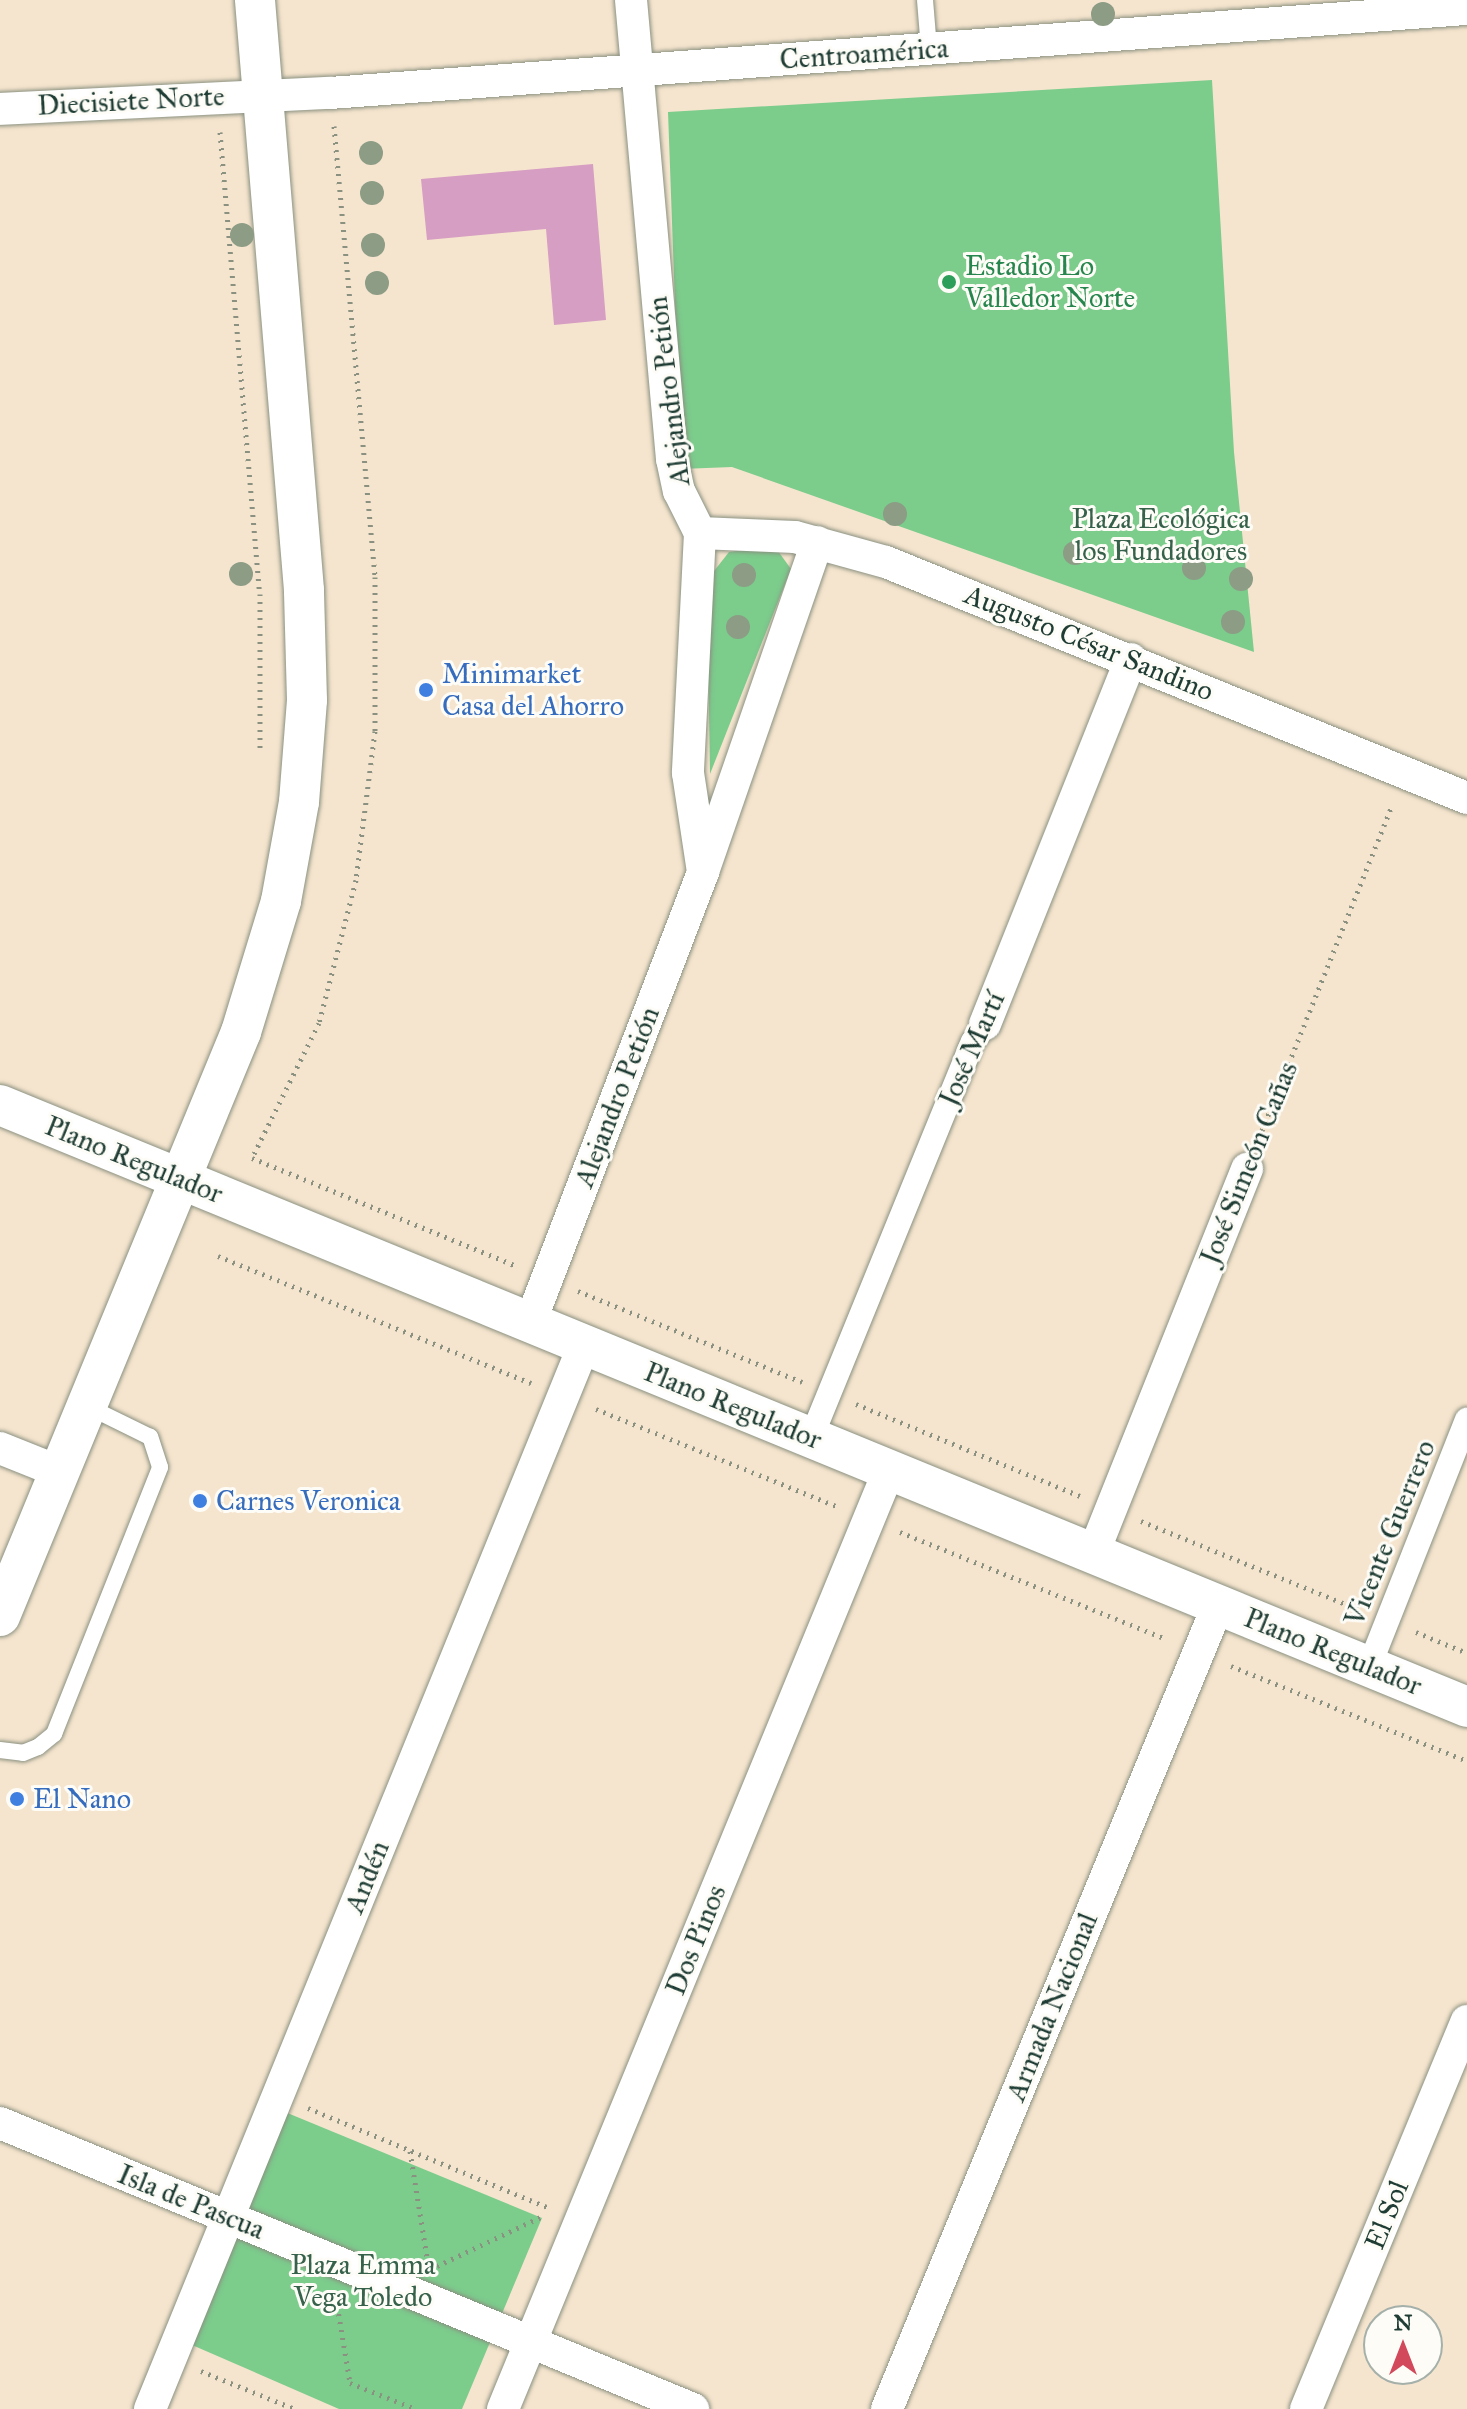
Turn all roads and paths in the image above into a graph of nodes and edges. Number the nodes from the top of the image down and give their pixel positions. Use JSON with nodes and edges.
{"nodes":[{"id":1,"x":255,"y":0,"type":"edge"},
{"id":2,"x":631,"y":0,"type":"edge"},
{"id":3,"x":925,"y":0,"type":"edge"},
{"id":4,"x":1467,"y":9,"type":"edge"},
{"id":5,"x":1230,"y":13,"type":"edge"},
{"id":6,"x":929,"y":49,"type":"junction"},
{"id":7,"x":636,"y":71,"type":"junction"},
{"id":8,"x":217,"y":96,"type":"junction"},
{"id":9,"x":261,"y":96,"type":"junction"},
{"id":10,"x":0,"y":109,"type":"edge"},
{"id":11,"x":700,"y":533,"type":"junction"},
{"id":12,"x":817,"y":542,"type":"junction"},
{"id":13,"x":1131,"y":659,"type":"junction"},
{"id":14,"x":260,"y":751,"type":"dead end"},
{"id":15,"x":1405,"y":772,"type":"junction"},
{"id":16,"x":1467,"y":798,"type":"edge"},
{"id":17,"x":703,"y":872,"type":"junction"},
{"id":18,"x":985,"y":1024,"type":"joint"},
{"id":19,"x":0,"y":1105,"type":"edge"},
{"id":20,"x":1247,"y":1169,"type":"joint"},
{"id":21,"x":181,"y":1179,"type":"junction"},
{"id":22,"x":530,"y":1323,"type":"junction"},
{"id":23,"x":584,"y":1345,"type":"junction"},
{"id":24,"x":87,"y":1406,"type":"junction"},
{"id":25,"x":1467,"y":1420,"type":"edge"},
{"id":26,"x":811,"y":1438,"type":"junction"},
{"id":27,"x":0,"y":1448,"type":"edge"},
{"id":28,"x":889,"y":1470,"type":"junction"},
{"id":29,"x":60,"y":1472,"type":"junction"},
{"id":30,"x":1093,"y":1554,"type":"junction"},
{"id":31,"x":1218,"y":1605,"type":"junction"},
{"id":32,"x":0,"y":1616,"type":"edge"},
{"id":33,"x":1369,"y":1667,"type":"junction"},
{"id":34,"x":1467,"y":1707,"type":"edge"},
{"id":35,"x":0,"y":1750,"type":"edge"},
{"id":36,"x":1467,"y":2021,"type":"edge"},
{"id":37,"x":278,"y":2095,"type":"junction"},
{"id":38,"x":0,"y":2123,"type":"edge"},
{"id":39,"x":410,"y":2150,"type":"junction"},
{"id":40,"x":228,"y":2217,"type":"junction"},
{"id":41,"x":415,"y":2264,"type":"dead end"},
{"id":42,"x":429,"y":2269,"type":"junction"},
{"id":43,"x":443,"y":2275,"type":"dead end"},
{"id":44,"x":334,"y":2289,"type":"dead end"},
{"id":45,"x":530,"y":2342,"type":"junction"},
{"id":46,"x":170,"y":2359,"type":"junction"},
{"id":47,"x":150,"y":2409,"type":"edge"},
{"id":48,"x":295,"y":2409,"type":"edge"},
{"id":49,"x":416,"y":2409,"type":"edge"},
{"id":50,"x":503,"y":2409,"type":"edge"},
{"id":51,"x":693,"y":2409,"type":"edge"},
{"id":52,"x":887,"y":2409,"type":"edge"},
{"id":53,"x":1306,"y":2409,"type":"edge"}],
"edges":[{"from":1,"to":9,"type":"street"},
{"from":2,"to":7,"type":"street","name":"Alejandro Petión"},
{"from":3,"to":6,"type":"lane"},
{"from":4,"to":5,"type":"street","name":"Centroamérica"},
{"from":5,"to":6,"type":"street","name":"Centroamérica"},
{"from":6,"to":7,"type":"street","name":"Centroamérica"},
{"from":7,"to":9,"type":"street","name":"Centroamérica"},
{"from":7,"to":11,"type":"street","name":"Alejandro Petión"},
{"from":8,"to":9,"type":"street","name":"Diecisiete Norte"},
{"from":8,"to":10,"type":"street","name":"Diecisiete Norte"},
{"from":8,"to":14,"type":"path"},
{"from":9,"to":21,"type":"street"},
{"from":11,"to":12,"type":"street","name":"Augusto César Sandino"},
{"from":11,"to":17,"type":"street","name":"Alejandro Petión"},
{"from":12,"to":13,"type":"street","name":"Augusto César Sandino"},
{"from":12,"to":17,"type":"street","name":"Alejandro Petión"},
{"from":13,"to":15,"type":"street","name":"Augusto César Sandino"},
{"from":13,"to":18,"type":"street","name":"José Martí"},
{"from":15,"to":16,"type":"street","name":"Augusto César Sandino"},
{"from":15,"to":20,"type":"path","name":"José Simeón Cañas"},
{"from":17,"to":22,"type":"street","name":"Alejandro Petión"},
{"from":18,"to":26,"type":"street","name":"José Martí"},
{"from":19,"to":21,"type":"street","name":"Plano Regulador"},
{"from":20,"to":30,"type":"street","name":"José Simeón Cañas"},
{"from":21,"to":22,"type":"street","name":"Plano Regulador"},
{"from":21,"to":24,"type":"street"},
{"from":22,"to":23,"type":"street","name":"Plano Regulador"},
{"from":23,"to":26,"type":"street","name":"Plano Regulador"},
{"from":23,"to":37,"type":"street","name":"Andén"},
{"from":24,"to":29,"type":"street"},
{"from":24,"to":35,"type":"lane"},
{"from":25,"to":33,"type":"street","name":"Vicente Guerrero"},
{"from":26,"to":28,"type":"street","name":"Plano Regulador"},
{"from":27,"to":29,"type":"street"},
{"from":28,"to":30,"type":"street","name":"Plano Regulador"},
{"from":28,"to":45,"type":"street","name":"Dos Pinos"},
{"from":29,"to":32,"type":"street"},
{"from":30,"to":31,"type":"street","name":"Plano Regulador"},
{"from":31,"to":33,"type":"street","name":"Plano Regulador"},
{"from":31,"to":52,"type":"street","name":"Armada Nacional"},
{"from":33,"to":34,"type":"street","name":"Plano Regulador"},
{"from":36,"to":53,"type":"street","name":"El Sol"},
{"from":37,"to":39,"type":"path"},
{"from":37,"to":40,"type":"street","name":"Andén"},
{"from":38,"to":40,"type":"street","name":"Isla de Pascua"},
{"from":39,"to":42,"type":"path"},
{"from":39,"to":42,"type":"path"},
{"from":40,"to":45,"type":"street","name":"Isla de Pascua"},
{"from":40,"to":46,"type":"street","name":"Andén"},
{"from":41,"to":42,"type":"path"},
{"from":42,"to":43,"type":"path"},
{"from":44,"to":49,"type":"path"},
{"from":45,"to":50,"type":"street","name":"Dos Pinos"},
{"from":45,"to":51,"type":"street","name":"Isla de Pascua"},
{"from":46,"to":47,"type":"street","name":"Andén"},
{"from":46,"to":48,"type":"path"}]}
